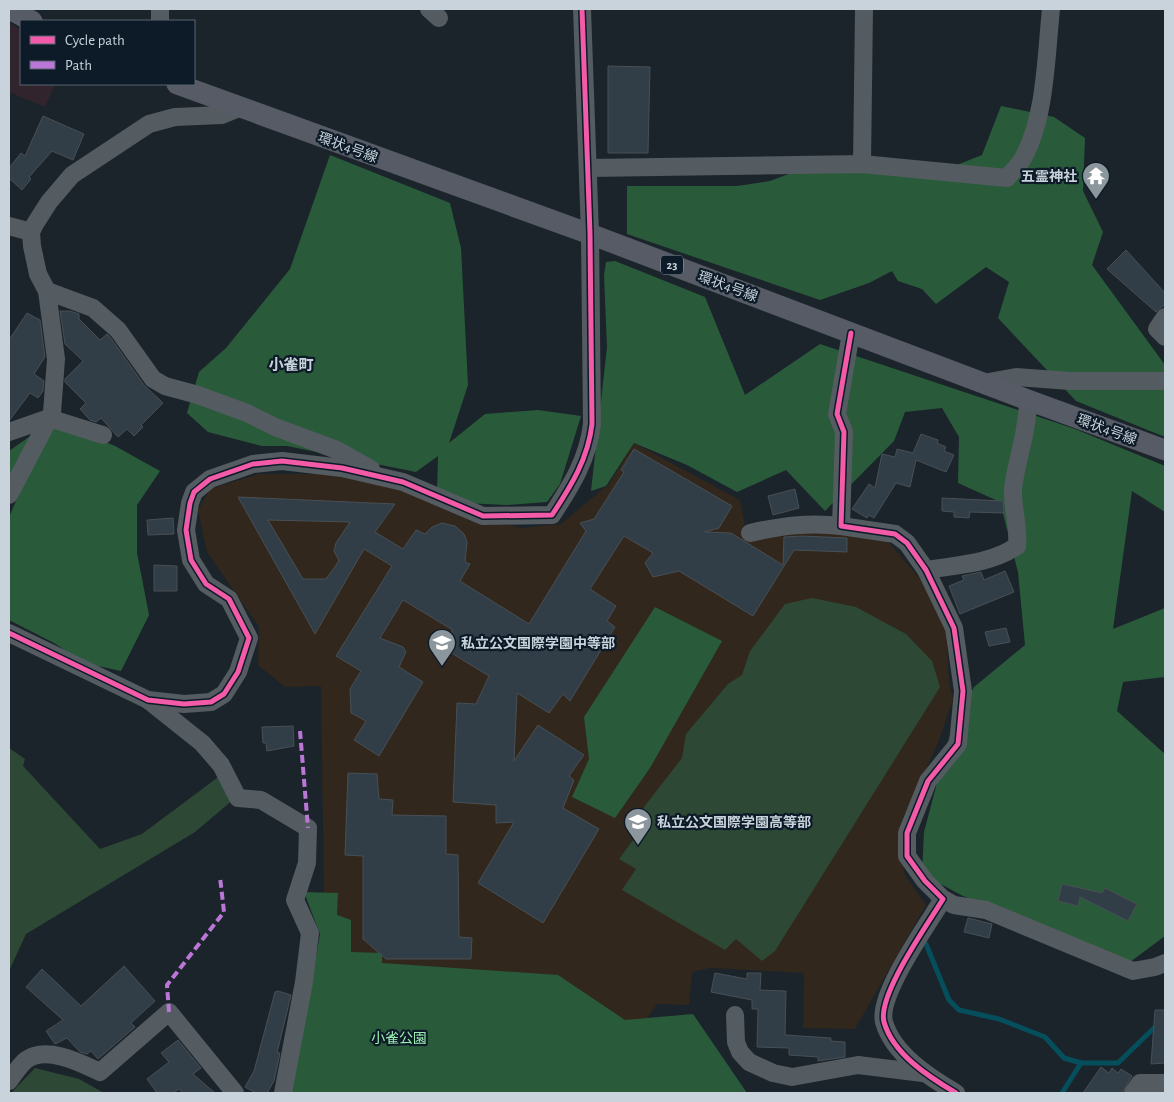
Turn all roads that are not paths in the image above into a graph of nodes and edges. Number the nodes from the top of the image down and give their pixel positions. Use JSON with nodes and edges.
{"nodes":[{"id":1,"x":9,"y":9,"type":"edge"},
{"id":2,"x":582,"y":9,"type":"edge"},
{"id":3,"x":864,"y":9,"type":"edge"},
{"id":4,"x":1051,"y":9,"type":"edge"},
{"id":5,"x":30,"y":20,"type":"edge"},
{"id":6,"x":180,"y":85,"type":"edge"},
{"id":7,"x":239,"y":108,"type":"junction"},
{"id":8,"x":862,"y":164,"type":"junction"},
{"id":9,"x":588,"y":168,"type":"junction"},
{"id":10,"x":9,"y":226,"type":"edge"},
{"id":11,"x":31,"y":232,"type":"junction"},
{"id":12,"x":590,"y":234,"type":"junction"},
{"id":13,"x":47,"y":291,"type":"junction"},
{"id":14,"x":851,"y":333,"type":"junction"},
{"id":15,"x":1165,"y":382,"type":"edge"},
{"id":16,"x":984,"y":383,"type":"junction"},
{"id":17,"x":1028,"y":400,"type":"junction"},
{"id":18,"x":49,"y":418,"type":"junction"},
{"id":19,"x":9,"y":432,"type":"edge"},
{"id":20,"x":104,"y":434,"type":"dead end"},
{"id":21,"x":1165,"y":450,"type":"edge"},
{"id":22,"x":387,"y":477,"type":"junction"},
{"id":23,"x":9,"y":495,"type":"edge"},
{"id":24,"x":841,"y":526,"type":"junction"},
{"id":25,"x":750,"y":533,"type":"dead end"},
{"id":26,"x":926,"y":570,"type":"junction"},
{"id":27,"x":9,"y":633,"type":"edge"},
{"id":28,"x":148,"y":700,"type":"junction"},
{"id":29,"x":943,"y":899,"type":"junction"},
{"id":30,"x":1165,"y":963,"type":"edge"},
{"id":31,"x":736,"y":1015,"type":"dead end"},
{"id":32,"x":923,"y":1073,"type":"junction"},
{"id":33,"x":9,"y":1081,"type":"edge"},
{"id":34,"x":1165,"y":1083,"type":"edge"},
{"id":35,"x":235,"y":1093,"type":"edge"},
{"id":36,"x":283,"y":1093,"type":"edge"},
{"id":37,"x":956,"y":1093,"type":"edge"},
{"id":38,"x":1133,"y":1093,"type":"edge"}],
"edges":[{"from":1,"to":5,"type":"main road"},
{"from":2,"to":9,"type":"street"},
{"from":3,"to":8,"type":"street"},
{"from":4,"to":8,"type":"street"},
{"from":6,"to":7,"type":"main road","name":"環状4号線","number":"23"},
{"from":7,"to":11,"type":"street"},
{"from":7,"to":12,"type":"main road","name":"環状4号線","number":"23"},
{"from":8,"to":9,"type":"street"},
{"from":9,"to":12,"type":"street"},
{"from":10,"to":11,"type":"street"},
{"from":11,"to":13,"type":"street"},
{"from":12,"to":14,"type":"main road","name":"環状4号線","number":"23"},
{"from":12,"to":22,"type":"street"},
{"from":13,"to":18,"type":"street"},
{"from":13,"to":22,"type":"street"},
{"from":14,"to":16,"type":"main road","name":"環状4号線","number":"23"},
{"from":14,"to":24,"type":"street"},
{"from":15,"to":16,"type":"street"},
{"from":16,"to":17,"type":"main road","name":"環状4号線","number":"23"},
{"from":17,"to":21,"type":"main road","name":"環状4号線","number":"23"},
{"from":17,"to":26,"type":"street"},
{"from":18,"to":19,"type":"street"},
{"from":18,"to":20,"type":"street"},
{"from":18,"to":23,"type":"street"},
{"from":22,"to":28,"type":"street"},
{"from":24,"to":25,"type":"street"},
{"from":24,"to":26,"type":"street"},
{"from":26,"to":29,"type":"street"},
{"from":27,"to":28,"type":"street"},
{"from":28,"to":36,"type":"street"},
{"from":29,"to":30,"type":"street"},
{"from":29,"to":32,"type":"street"},
{"from":31,"to":32,"type":"street"},
{"from":32,"to":37,"type":"street"},
{"from":33,"to":35,"type":"street"},
{"from":34,"to":38,"type":"street"}]}
